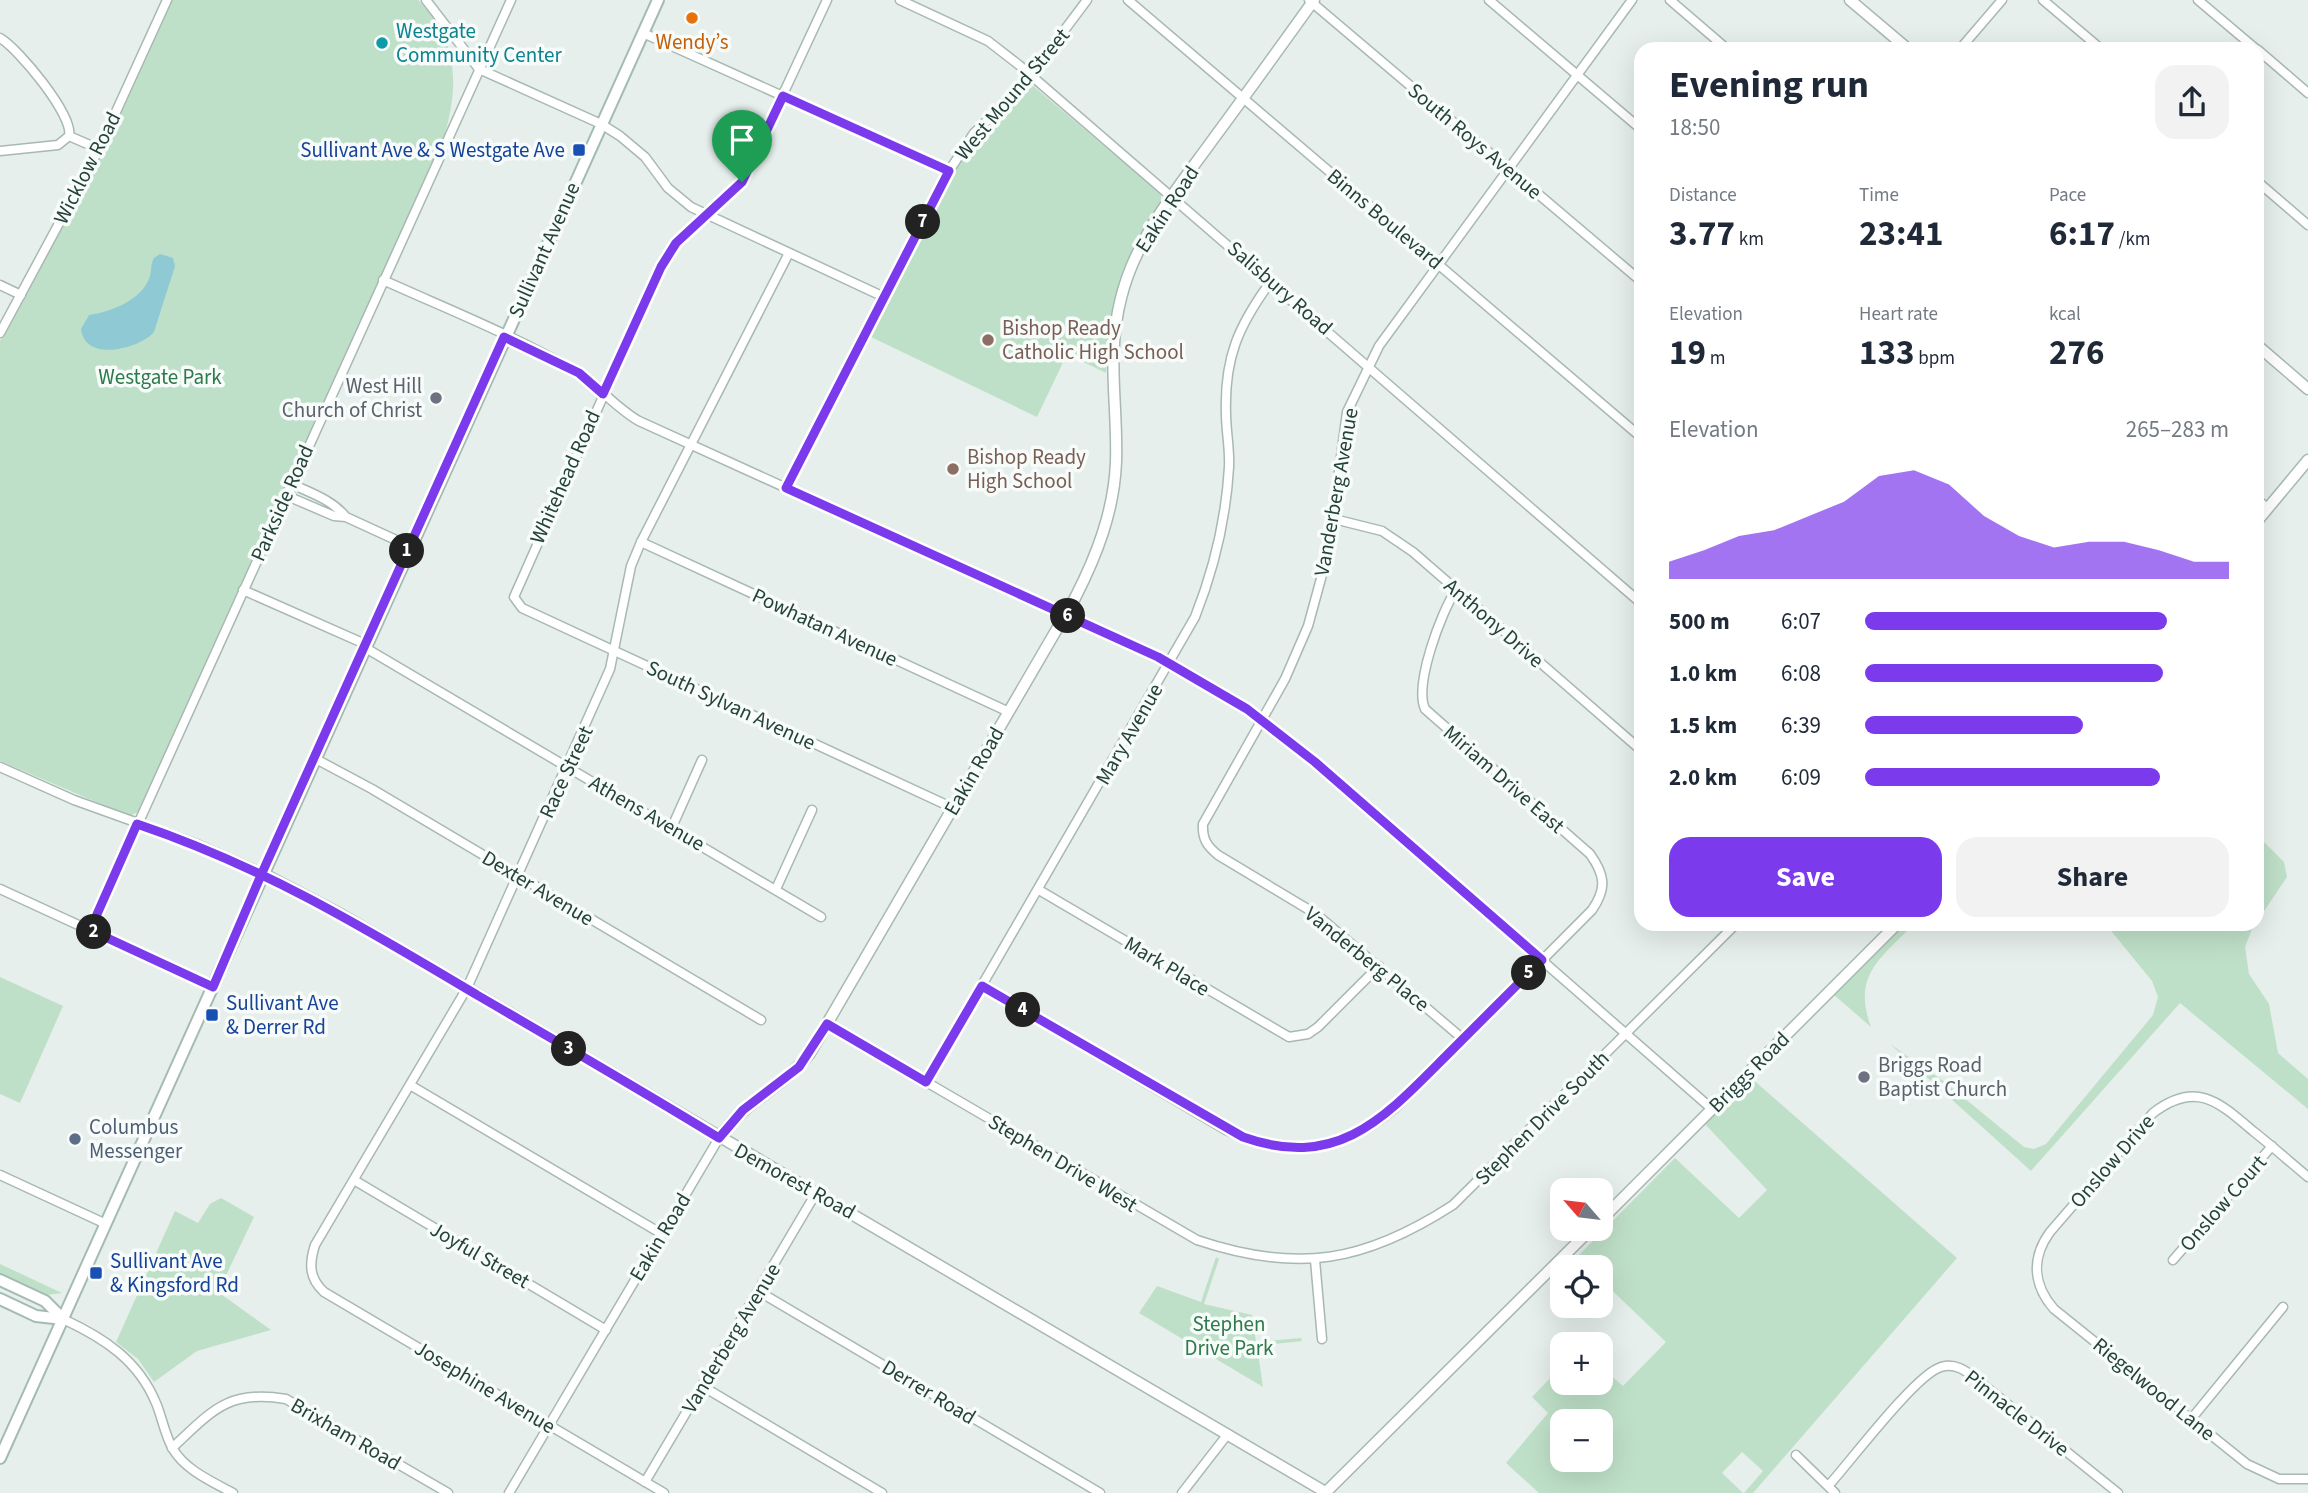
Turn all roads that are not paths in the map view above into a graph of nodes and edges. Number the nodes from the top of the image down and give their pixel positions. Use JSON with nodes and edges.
{"nodes":[{"id":1,"x":167,"y":0,"type":"edge"},
{"id":2,"x":426,"y":0,"type":"edge"},
{"id":3,"x":510,"y":0,"type":"edge"},
{"id":4,"x":657,"y":0,"type":"edge"},
{"id":5,"x":827,"y":0,"type":"edge"},
{"id":6,"x":900,"y":0,"type":"edge"},
{"id":7,"x":1087,"y":0,"type":"edge"},
{"id":8,"x":1128,"y":0,"type":"edge"},
{"id":9,"x":1489,"y":0,"type":"edge"},
{"id":10,"x":1632,"y":0,"type":"edge"},
{"id":11,"x":1670,"y":0,"type":"edge"},
{"id":12,"x":1850,"y":0,"type":"edge"},
{"id":13,"x":2001,"y":0,"type":"edge"},
{"id":14,"x":2043,"y":0,"type":"edge"},
{"id":15,"x":2199,"y":0,"type":"edge"},
{"id":16,"x":1312,"y":1,"type":"edge"},
{"id":17,"x":643,"y":33,"type":"junction"},
{"id":18,"x":0,"y":38,"type":"edge"},
{"id":19,"x":1719,"y":42,"type":"edge"},
{"id":20,"x":1900,"y":42,"type":"edge"},
{"id":21,"x":1966,"y":42,"type":"edge"},
{"id":22,"x":2093,"y":42,"type":"edge"},
{"id":23,"x":2248,"y":42,"type":"edge"},
{"id":24,"x":2264,"y":56,"type":"edge"},
{"id":25,"x":479,"y":69,"type":"junction"},
{"id":26,"x":1576,"y":74,"type":"junction"},
{"id":27,"x":1032,"y":76,"type":"junction"},
{"id":28,"x":2308,"y":93,"type":"edge"},
{"id":29,"x":783,"y":96,"type":"junction"},
{"id":30,"x":1243,"y":98,"type":"junction"},
{"id":31,"x":1634,"y":123,"type":"edge"},
{"id":32,"x":601,"y":124,"type":"junction"},
{"id":33,"x":69,"y":136,"type":"junction"},
{"id":34,"x":99,"y":149,"type":"junction"},
{"id":35,"x":0,"y":151,"type":"edge"},
{"id":36,"x":1509,"y":170,"type":"junction"},
{"id":37,"x":949,"y":171,"type":"junction"},
{"id":38,"x":2264,"y":187,"type":"edge"},
{"id":39,"x":1172,"y":195,"type":"junction"},
{"id":40,"x":706,"y":215,"type":"junction"},
{"id":41,"x":2308,"y":225,"type":"edge"},
{"id":42,"x":789,"y":253,"type":"junction"},
{"id":43,"x":1439,"y":265,"type":"junction"},
{"id":44,"x":1634,"y":275,"type":"edge"},
{"id":45,"x":383,"y":280,"type":"junction"},
{"id":46,"x":1271,"y":281,"type":"junction"},
{"id":47,"x":0,"y":285,"type":"edge"},
{"id":48,"x":21,"y":295,"type":"junction"},
{"id":49,"x":884,"y":297,"type":"junction"},
{"id":50,"x":0,"y":332,"type":"edge"},
{"id":51,"x":504,"y":337,"type":"junction"},
{"id":52,"x":2264,"y":351,"type":"edge"},
{"id":53,"x":1368,"y":365,"type":"junction"},
{"id":54,"x":2308,"y":389,"type":"edge"},
{"id":55,"x":603,"y":394,"type":"junction"},
{"id":56,"x":1634,"y":431,"type":"edge"},
{"id":57,"x":690,"y":444,"type":"junction"},
{"id":58,"x":2308,"y":460,"type":"edge"},
{"id":59,"x":786,"y":488,"type":"junction"},
{"id":60,"x":289,"y":489,"type":"junction"},
{"id":61,"x":2264,"y":505,"type":"edge"},
{"id":62,"x":2267,"y":508,"type":"junction"},
{"id":63,"x":2264,"y":512,"type":"edge"},
{"id":64,"x":346,"y":517,"type":"junction"},
{"id":65,"x":1334,"y":519,"type":"junction"},
{"id":66,"x":641,"y":542,"type":"junction"},
{"id":67,"x":409,"y":546,"type":"junction"},
{"id":68,"x":243,"y":590,"type":"junction"},
{"id":69,"x":1456,"y":590,"type":"junction"},
{"id":70,"x":514,"y":597,"type":"joint"},
{"id":71,"x":1634,"y":597,"type":"edge"},
{"id":72,"x":1065,"y":615,"type":"junction"},
{"id":73,"x":364,"y":646,"type":"junction"},
{"id":74,"x":615,"y":652,"type":"junction"},
{"id":75,"x":1170,"y":664,"type":"junction"},
{"id":76,"x":1009,"y":712,"type":"junction"},
{"id":77,"x":1261,"y":720,"type":"junction"},
{"id":78,"x":1634,"y":744,"type":"edge"},
{"id":79,"x":314,"y":758,"type":"junction"},
{"id":80,"x":702,"y":760,"type":"dead end"},
{"id":81,"x":568,"y":766,"type":"junction"},
{"id":82,"x":0,"y":767,"type":"edge"},
{"id":83,"x":953,"y":808,"type":"junction"},
{"id":84,"x":812,"y":810,"type":"dead end"},
{"id":85,"x":137,"y":824,"type":"junction"},
{"id":86,"x":672,"y":827,"type":"junction"},
{"id":87,"x":1202,"y":835,"type":"joint"},
{"id":88,"x":262,"y":873,"type":"junction"},
{"id":89,"x":518,"y":877,"type":"junction"},
{"id":90,"x":0,"y":889,"type":"edge"},
{"id":91,"x":776,"y":889,"type":"junction"},
{"id":92,"x":1038,"y":890,"type":"junction"},
{"id":93,"x":821,"y":917,"type":"dead end"},
{"id":94,"x":90,"y":930,"type":"junction"},
{"id":95,"x":1729,"y":931,"type":"edge"},
{"id":96,"x":1890,"y":931,"type":"edge"},
{"id":97,"x":1542,"y":960,"type":"junction"},
{"id":98,"x":1379,"y":966,"type":"junction"},
{"id":99,"x":982,"y":986,"type":"junction"},
{"id":100,"x":213,"y":987,"type":"junction"},
{"id":101,"x":467,"y":988,"type":"junction"},
{"id":102,"x":761,"y":1020,"type":"dead end"},
{"id":103,"x":827,"y":1024,"type":"junction"},
{"id":104,"x":1626,"y":1034,"type":"junction"},
{"id":105,"x":1463,"y":1039,"type":"junction"},
{"id":106,"x":926,"y":1082,"type":"junction"},
{"id":107,"x":410,"y":1085,"type":"junction"},
{"id":108,"x":1712,"y":1109,"type":"junction"},
{"id":109,"x":719,"y":1138,"type":"junction"},
{"id":110,"x":2272,"y":1146,"type":"junction"},
{"id":111,"x":0,"y":1175,"type":"edge"},
{"id":112,"x":2308,"y":1177,"type":"edge"},
{"id":113,"x":354,"y":1180,"type":"junction"},
{"id":114,"x":816,"y":1193,"type":"junction"},
{"id":115,"x":1614,"y":1207,"type":"edge"},
{"id":116,"x":106,"y":1224,"type":"junction"},
{"id":117,"x":662,"y":1234,"type":"junction"},
{"id":118,"x":1579,"y":1241,"type":"edge"},
{"id":119,"x":2037,"y":1259,"type":"joint"},
{"id":120,"x":1315,"y":1260,"type":"junction"},
{"id":121,"x":2173,"y":1260,"type":"dead end"},
{"id":122,"x":312,"y":1275,"type":"joint"},
{"id":123,"x":0,"y":1280,"type":"edge"},
{"id":124,"x":758,"y":1291,"type":"junction"},
{"id":125,"x":0,"y":1299,"type":"edge"},
{"id":126,"x":2283,"y":1307,"type":"dead end"},
{"id":127,"x":63,"y":1319,"type":"junction"},
{"id":128,"x":606,"y":1330,"type":"junction"},
{"id":129,"x":1322,"y":1339,"type":"dead end"},
{"id":130,"x":702,"y":1386,"type":"junction"},
{"id":131,"x":2192,"y":1419,"type":"junction"},
{"id":132,"x":549,"y":1425,"type":"junction"},
{"id":133,"x":1227,"y":1435,"type":"junction"},
{"id":134,"x":172,"y":1448,"type":"junction"},
{"id":135,"x":1796,"y":1455,"type":"dead end"},
{"id":136,"x":0,"y":1458,"type":"edge"},
{"id":137,"x":2308,"y":1479,"type":"edge"},
{"id":138,"x":645,"y":1482,"type":"junction"},
{"id":139,"x":1832,"y":1489,"type":"edge"},
{"id":140,"x":233,"y":1493,"type":"edge"},
{"id":141,"x":448,"y":1493,"type":"edge"},
{"id":142,"x":509,"y":1493,"type":"edge"},
{"id":143,"x":664,"y":1493,"type":"edge"},
{"id":144,"x":882,"y":1493,"type":"edge"},
{"id":145,"x":1100,"y":1493,"type":"edge"},
{"id":146,"x":1182,"y":1493,"type":"edge"},
{"id":147,"x":1326,"y":1493,"type":"edge"},
{"id":148,"x":2118,"y":1493,"type":"edge"}],
"edges":[{"from":1,"to":34,"type":"street","name":"Wicklow Road"},
{"from":2,"to":25,"type":"street"},
{"from":3,"to":25,"type":"street","name":"Parkside Road"},
{"from":4,"to":17,"type":"main road","name":"Sullivant Avenue"},
{"from":5,"to":29,"type":"street","name":"Whitehead Road"},
{"from":6,"to":27,"type":"street","name":"Salisbury Road"},
{"from":7,"to":27,"type":"street","name":"West Mound Street"},
{"from":8,"to":30,"type":"street","name":"Binns Boulevard"},
{"from":9,"to":26,"type":"street"},
{"from":10,"to":26,"type":"street","name":"Vanderberg Avenue"},
{"from":11,"to":19,"type":"street"},
{"from":12,"to":20,"type":"street"},
{"from":13,"to":21,"type":"street"},
{"from":14,"to":22,"type":"street"},
{"from":15,"to":23,"type":"street"},
{"from":16,"to":30,"type":"street","name":"Eakin Road"},
{"from":16,"to":36,"type":"street","name":"South Roys Avenue"},
{"from":17,"to":29,"type":"street"},
{"from":17,"to":32,"type":"main road","name":"Sullivant Avenue"},
{"from":18,"to":33,"type":"street"},
{"from":24,"to":28,"type":"street"},
{"from":25,"to":32,"type":"street"},
{"from":25,"to":45,"type":"street","name":"Parkside Road"},
{"from":26,"to":31,"type":"street"},
{"from":26,"to":36,"type":"street","name":"Vanderberg Avenue"},
{"from":27,"to":37,"type":"street","name":"West Mound Street"},
{"from":27,"to":39,"type":"street","name":"Salisbury Road"},
{"from":29,"to":37,"type":"street"},
{"from":29,"to":40,"type":"street","name":"Whitehead Road"},
{"from":30,"to":39,"type":"street","name":"Eakin Road"},
{"from":30,"to":43,"type":"street","name":"Binns Boulevard"},
{"from":32,"to":40,"type":"street"},
{"from":32,"to":51,"type":"main road","name":"Sullivant Avenue"},
{"from":33,"to":34,"type":"street"},
{"from":33,"to":35,"type":"street"},
{"from":34,"to":48,"type":"street","name":"Wicklow Road"},
{"from":36,"to":43,"type":"street","name":"Vanderberg Avenue"},
{"from":36,"to":44,"type":"street","name":"South Roys Avenue"},
{"from":37,"to":49,"type":"street","name":"West Mound Street"},
{"from":38,"to":41,"type":"street"},
{"from":39,"to":46,"type":"street","name":"Salisbury Road"},
{"from":39,"to":72,"type":"street","name":"Eakin Road"},
{"from":40,"to":42,"type":"street"},
{"from":40,"to":55,"type":"street","name":"Whitehead Road"},
{"from":42,"to":49,"type":"street"},
{"from":42,"to":57,"type":"street","name":"Race Street"},
{"from":43,"to":53,"type":"street","name":"Vanderberg Avenue"},
{"from":43,"to":56,"type":"street","name":"Binns Boulevard"},
{"from":45,"to":51,"type":"street"},
{"from":45,"to":60,"type":"street","name":"Parkside Road"},
{"from":46,"to":53,"type":"street","name":"Salisbury Road"},
{"from":46,"to":75,"type":"street","name":"Mary Avenue"},
{"from":47,"to":48,"type":"street"},
{"from":48,"to":50,"type":"street","name":"Wicklow Road"},
{"from":49,"to":59,"type":"street","name":"West Mound Street"},
{"from":51,"to":55,"type":"street"},
{"from":51,"to":67,"type":"main road","name":"Sullivant Avenue"},
{"from":52,"to":54,"type":"street"},
{"from":53,"to":65,"type":"street","name":"Vanderberg Avenue"},
{"from":53,"to":71,"type":"street","name":"Salisbury Road"},
{"from":55,"to":57,"type":"street"},
{"from":55,"to":70,"type":"street","name":"Whitehead Road"},
{"from":57,"to":59,"type":"street"},
{"from":57,"to":66,"type":"street","name":"Race Street"},
{"from":58,"to":62,"type":"street"},
{"from":59,"to":72,"type":"street"},
{"from":60,"to":64,"type":"street"},
{"from":60,"to":64,"type":"street"},
{"from":60,"to":68,"type":"street","name":"Parkside Road"},
{"from":61,"to":62,"type":"street"},
{"from":62,"to":63,"type":"street"},
{"from":64,"to":67,"type":"street"},
{"from":65,"to":69,"type":"street","name":"Anthony Drive"},
{"from":65,"to":77,"type":"street","name":"Vanderberg Avenue"},
{"from":66,"to":74,"type":"street","name":"Race Street"},
{"from":66,"to":76,"type":"street","name":"Powhatan Avenue"},
{"from":67,"to":73,"type":"main road","name":"Sullivant Avenue"},
{"from":68,"to":73,"type":"street","name":"Athens Avenue"},
{"from":68,"to":85,"type":"street","name":"Parkside Road"},
{"from":69,"to":78,"type":"street","name":"Anthony Drive"},
{"from":69,"to":97,"type":"street","name":"Miriam Drive East"},
{"from":70,"to":74,"type":"street","name":"South Sylvan Avenue"},
{"from":72,"to":75,"type":"street"},
{"from":72,"to":76,"type":"street","name":"Eakin Road"},
{"from":73,"to":79,"type":"main road","name":"Sullivant Avenue"},
{"from":73,"to":81,"type":"street","name":"Athens Avenue"},
{"from":74,"to":81,"type":"street","name":"Race Street"},
{"from":74,"to":83,"type":"street","name":"South Sylvan Avenue"},
{"from":75,"to":77,"type":"street"},
{"from":75,"to":92,"type":"street","name":"Mary Avenue"},
{"from":76,"to":83,"type":"street","name":"Eakin Road"},
{"from":77,"to":87,"type":"street","name":"Vanderberg Avenue"},
{"from":77,"to":97,"type":"street"},
{"from":79,"to":88,"type":"main road","name":"Sullivant Avenue"},
{"from":79,"to":89,"type":"street","name":"Dexter Avenue"},
{"from":80,"to":86,"type":"street"},
{"from":81,"to":86,"type":"street","name":"Athens Avenue"},
{"from":81,"to":89,"type":"street","name":"Race Street"},
{"from":82,"to":85,"type":"street"},
{"from":83,"to":103,"type":"street","name":"Eakin Road"},
{"from":84,"to":91,"type":"street"},
{"from":85,"to":88,"type":"street"},
{"from":85,"to":94,"type":"street","name":"Parkside Road"},
{"from":86,"to":91,"type":"street","name":"Athens Avenue"},
{"from":87,"to":98,"type":"street","name":"Vanderberg Place"},
{"from":88,"to":100,"type":"main road","name":"Sullivant Avenue"},
{"from":88,"to":101,"type":"street","name":"Demorest Road"},
{"from":89,"to":101,"type":"street","name":"Race Street"},
{"from":89,"to":102,"type":"street","name":"Dexter Avenue"},
{"from":90,"to":94,"type":"street"},
{"from":91,"to":93,"type":"street","name":"Athens Avenue"},
{"from":92,"to":98,"type":"street","name":"Mark Place"},
{"from":92,"to":99,"type":"street","name":"Mary Avenue"},
{"from":94,"to":100,"type":"street"},
{"from":95,"to":104,"type":"street","name":"Stephen Drive South"},
{"from":96,"to":108,"type":"street","name":"Briggs Road"},
{"from":97,"to":104,"type":"street"},
{"from":97,"to":105,"type":"street"},
{"from":98,"to":105,"type":"street","name":"Vanderberg Place"},
{"from":99,"to":105,"type":"street"},
{"from":99,"to":106,"type":"street","name":"Mary Avenue"},
{"from":100,"to":116,"type":"main road","name":"Sullivant Avenue"},
{"from":101,"to":107,"type":"street","name":"Race Street"},
{"from":101,"to":109,"type":"street","name":"Demorest Road"},
{"from":103,"to":106,"type":"street","name":"Stephen Drive West"},
{"from":103,"to":109,"type":"street","name":"Eakin Road"},
{"from":104,"to":108,"type":"street"},
{"from":104,"to":120,"type":"street","name":"Stephen Drive South"},
{"from":106,"to":120,"type":"street","name":"Stephen Drive West"},
{"from":107,"to":113,"type":"street","name":"Race Street"},
{"from":107,"to":117,"type":"street"},
{"from":108,"to":115,"type":"street","name":"Briggs Road"},
{"from":109,"to":114,"type":"street","name":"Demorest Road"},
{"from":109,"to":117,"type":"street","name":"Eakin Road"},
{"from":110,"to":112,"type":"street","name":"Onslow Drive"},
{"from":110,"to":119,"type":"street","name":"Onslow Drive"},
{"from":110,"to":121,"type":"street","name":"Onslow Court"},
{"from":111,"to":116,"type":"street"},
{"from":113,"to":122,"type":"street","name":"Race Street"},
{"from":113,"to":128,"type":"street","name":"Joyful Street"},
{"from":114,"to":124,"type":"street","name":"Vanderberg Avenue"},
{"from":114,"to":133,"type":"street","name":"Demorest Road"},
{"from":116,"to":127,"type":"main road","name":"Sullivant Avenue"},
{"from":117,"to":128,"type":"street","name":"Eakin Road"},
{"from":118,"to":147,"type":"street"},
{"from":119,"to":131,"type":"street","name":"Riegelwood Lane"},
{"from":120,"to":129,"type":"street"},
{"from":122,"to":132,"type":"street","name":"Josephine Avenue"},
{"from":123,"to":127,"type":"main road"},
{"from":124,"to":130,"type":"street","name":"Vanderberg Avenue"},
{"from":124,"to":145,"type":"street","name":"Derrer Road"},
{"from":125,"to":127,"type":"main road"},
{"from":126,"to":131,"type":"street"},
{"from":127,"to":134,"type":"street"},
{"from":127,"to":136,"type":"main road","name":"Sullivant Avenue"},
{"from":128,"to":132,"type":"street","name":"Eakin Road"},
{"from":130,"to":138,"type":"street","name":"Vanderberg Avenue"},
{"from":130,"to":144,"type":"street"},
{"from":131,"to":137,"type":"street","name":"Riegelwood Lane"},
{"from":132,"to":138,"type":"street","name":"Josephine Avenue"},
{"from":132,"to":142,"type":"street","name":"Eakin Road"},
{"from":133,"to":146,"type":"street"},
{"from":133,"to":147,"type":"street","name":"Demorest Road"},
{"from":134,"to":140,"type":"street"},
{"from":134,"to":141,"type":"street","name":"Brixham Road"},
{"from":135,"to":139,"type":"street"},
{"from":138,"to":143,"type":"street","name":"Josephine Avenue"},
{"from":139,"to":148,"type":"street","name":"Pinnacle Drive"}]}
